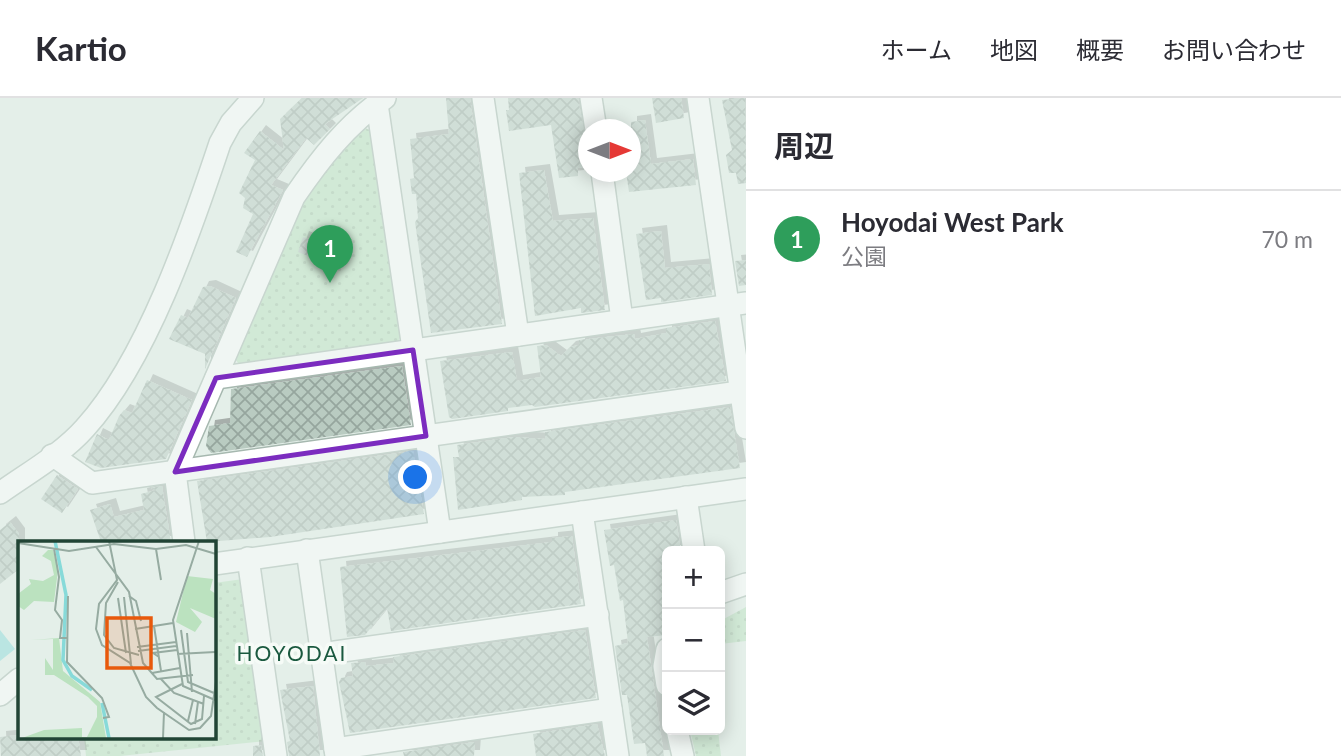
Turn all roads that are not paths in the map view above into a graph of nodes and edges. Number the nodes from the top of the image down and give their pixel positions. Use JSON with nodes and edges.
{"nodes":[{"id":1,"x":253,"y":98,"type":"edge"},
{"id":2,"x":483,"y":98,"type":"edge"},
{"id":3,"x":591,"y":98,"type":"edge"},
{"id":4,"x":698,"y":98,"type":"edge"},
{"id":5,"x":381,"y":101,"type":"edge"},
{"id":6,"x":594,"y":119,"type":"edge"},
{"id":7,"x":603,"y":182,"type":"edge"},
{"id":8,"x":737,"y":304,"type":"edge"},
{"id":9,"x":622,"y":320,"type":"junction"},
{"id":10,"x":517,"y":335,"type":"junction"},
{"id":11,"x":413,"y":350,"type":"junction"},
{"id":12,"x":216,"y":378,"type":"junction"},
{"id":13,"x":743,"y":392,"type":"edge"},
{"id":14,"x":746,"y":428,"type":"edge"},
{"id":15,"x":426,"y":436,"type":"junction"},
{"id":16,"x":52,"y":455,"type":"junction"},
{"id":17,"x":175,"y":472,"type":"junction"},
{"id":18,"x":746,"y":489,"type":"edge"},
{"id":19,"x":0,"y":493,"type":"edge"},
{"id":20,"x":686,"y":497,"type":"junction"},
{"id":21,"x":582,"y":512,"type":"junction"},
{"id":22,"x":440,"y":532,"type":"junction"},
{"id":23,"x":184,"y":541,"type":"edge"},
{"id":24,"x":693,"y":546,"type":"edge"},
{"id":25,"x":307,"y":551,"type":"junction"},
{"id":26,"x":248,"y":558,"type":"junction"},
{"id":27,"x":215,"y":564,"type":"edge"},
{"id":28,"x":746,"y":584,"type":"edge"},
{"id":29,"x":725,"y":591,"type":"edge"},
{"id":30,"x":597,"y":615,"type":"junction"},
{"id":31,"x":321,"y":654,"type":"junction"},
{"id":32,"x":18,"y":680,"type":"edge"},
{"id":33,"x":0,"y":695,"type":"edge"},
{"id":34,"x":611,"y":709,"type":"junction"},
{"id":35,"x":678,"y":735,"type":"edge"},
{"id":36,"x":336,"y":752,"type":"edge"},
{"id":37,"x":276,"y":756,"type":"edge"},
{"id":38,"x":618,"y":756,"type":"edge"},
{"id":39,"x":683,"y":756,"type":"edge"}],
"edges":[{"from":1,"to":16,"type":"street"},
{"from":2,"to":10,"type":"street"},
{"from":3,"to":6,"type":"street"},
{"from":4,"to":8,"type":"street"},
{"from":5,"to":11,"type":"street"},
{"from":5,"to":12,"type":"street"},
{"from":7,"to":9,"type":"street"},
{"from":8,"to":9,"type":"street"},
{"from":8,"to":13,"type":"street"},
{"from":9,"to":10,"type":"street"},
{"from":10,"to":11,"type":"street"},
{"from":11,"to":12,"type":"street"},
{"from":11,"to":15,"type":"street"},
{"from":12,"to":17,"type":"street"},
{"from":13,"to":14,"type":"street"},
{"from":13,"to":15,"type":"street"},
{"from":15,"to":17,"type":"street"},
{"from":15,"to":22,"type":"street"},
{"from":16,"to":17,"type":"street"},
{"from":16,"to":19,"type":"street"},
{"from":17,"to":23,"type":"street"},
{"from":18,"to":20,"type":"street"},
{"from":20,"to":21,"type":"street"},
{"from":20,"to":24,"type":"street"},
{"from":21,"to":22,"type":"street"},
{"from":21,"to":30,"type":"street"},
{"from":22,"to":25,"type":"street"},
{"from":25,"to":26,"type":"street"},
{"from":25,"to":31,"type":"street"},
{"from":26,"to":27,"type":"street"},
{"from":26,"to":37,"type":"street"},
{"from":28,"to":29,"type":"street"},
{"from":30,"to":31,"type":"street"},
{"from":30,"to":34,"type":"street"},
{"from":31,"to":36,"type":"street"},
{"from":32,"to":33,"type":"street"},
{"from":34,"to":36,"type":"street"},
{"from":34,"to":38,"type":"street"},
{"from":35,"to":39,"type":"street"}]}
